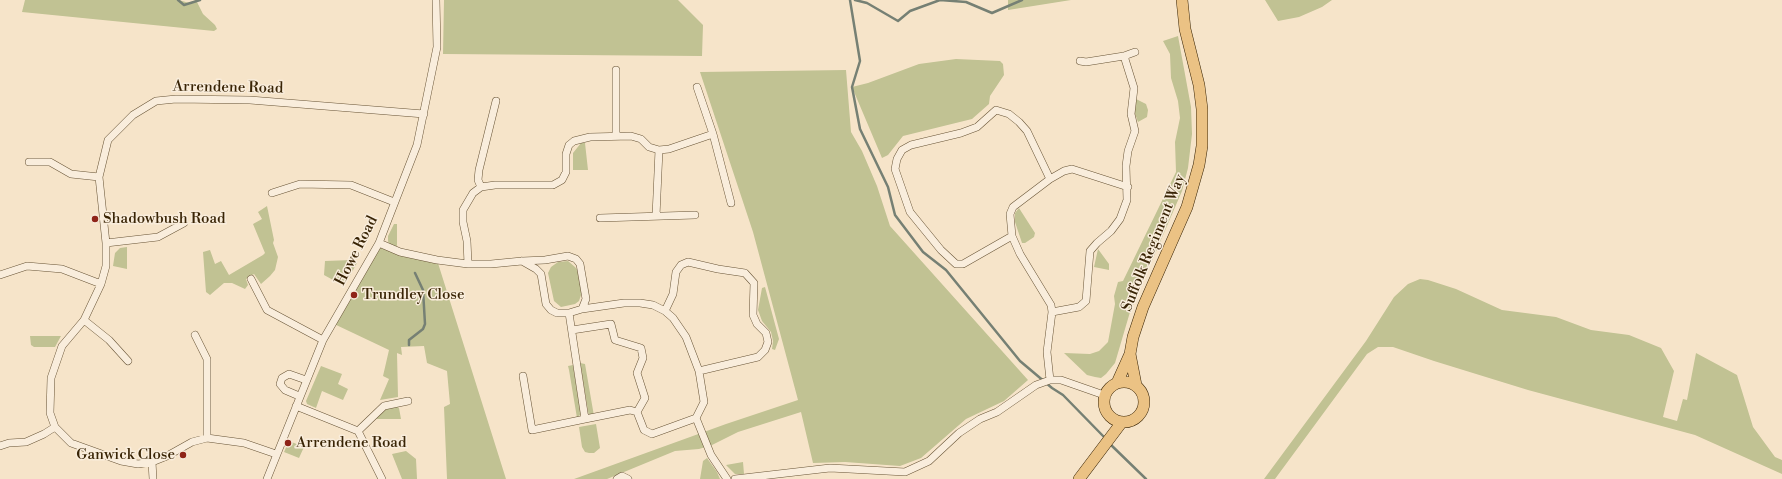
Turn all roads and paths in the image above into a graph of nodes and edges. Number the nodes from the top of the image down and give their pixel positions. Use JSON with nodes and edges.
{"nodes":[{"id":1,"x":436,"y":0,"type":"edge"},
{"id":2,"x":1182,"y":0,"type":"edge"},
{"id":3,"x":1135,"y":52,"type":"dead end"},
{"id":4,"x":1124,"y":56,"type":"junction"},
{"id":5,"x":1080,"y":61,"type":"dead end"},
{"id":6,"x":616,"y":70,"type":"dead end"},
{"id":7,"x":697,"y":86,"type":"dead end"},
{"id":8,"x":496,"y":101,"type":"dead end"},
{"id":9,"x":424,"y":114,"type":"junction"},
{"id":10,"x":713,"y":134,"type":"junction"},
{"id":11,"x":616,"y":135,"type":"junction"},
{"id":12,"x":659,"y":150,"type":"junction"},
{"id":13,"x":29,"y":162,"type":"dead end"},
{"id":14,"x":99,"y":177,"type":"junction"},
{"id":15,"x":1050,"y":179,"type":"junction"},
{"id":16,"x":481,"y":187,"type":"junction"},
{"id":17,"x":1128,"y":187,"type":"junction"},
{"id":18,"x":272,"y":193,"type":"dead end"},
{"id":19,"x":394,"y":202,"type":"junction"},
{"id":20,"x":731,"y":203,"type":"dead end"},
{"id":21,"x":695,"y":215,"type":"dead end"},
{"id":22,"x":656,"y":216,"type":"junction"},
{"id":23,"x":600,"y":218,"type":"dead end"},
{"id":24,"x":184,"y":223,"type":"dead end"},
{"id":25,"x":1012,"y":236,"type":"junction"},
{"id":26,"x":106,"y":242,"type":"junction"},
{"id":27,"x":379,"y":243,"type":"junction"},
{"id":28,"x":545,"y":260,"type":"junction"},
{"id":29,"x":522,"y":261,"type":"junction"},
{"id":30,"x":468,"y":264,"type":"junction"},
{"id":31,"x":541,"y":274,"type":"junction"},
{"id":32,"x":0,"y":276,"type":"edge"},
{"id":33,"x":252,"y":279,"type":"dead end"},
{"id":34,"x":102,"y":284,"type":"junction"},
{"id":35,"x":582,"y":308,"type":"junction"},
{"id":36,"x":665,"y":311,"type":"junction"},
{"id":37,"x":569,"y":312,"type":"junction"},
{"id":38,"x":1052,"y":312,"type":"junction"},
{"id":39,"x":84,"y":320,"type":"junction"},
{"id":40,"x":572,"y":330,"type":"junction"},
{"id":41,"x":195,"y":335,"type":"dead end"},
{"id":42,"x":322,"y":340,"type":"junction"},
{"id":43,"x":1130,"y":354,"type":"junction"},
{"id":44,"x":128,"y":361,"type":"dead end"},
{"id":45,"x":699,"y":371,"type":"junction"},
{"id":46,"x":523,"y":376,"type":"dead end"},
{"id":47,"x":306,"y":380,"type":"junction"},
{"id":48,"x":1050,"y":380,"type":"junction"},
{"id":49,"x":1117,"y":383,"type":"junction"},
{"id":50,"x":1136,"y":386,"type":"junction"},
{"id":51,"x":1104,"y":395,"type":"junction"},
{"id":52,"x":299,"y":396,"type":"junction"},
{"id":53,"x":408,"y":401,"type":"dead end"},
{"id":54,"x":296,"y":406,"type":"junction"},
{"id":55,"x":637,"y":412,"type":"junction"},
{"id":56,"x":1109,"y":415,"type":"junction"},
{"id":57,"x":696,"y":418,"type":"junction"},
{"id":58,"x":585,"y":419,"type":"junction"},
{"id":59,"x":1122,"y":422,"type":"junction"},
{"id":60,"x":55,"y":427,"type":"junction"},
{"id":61,"x":358,"y":432,"type":"junction"},
{"id":62,"x":207,"y":438,"type":"junction"},
{"id":63,"x":1105,"y":440,"type":"junction"},
{"id":64,"x":0,"y":446,"type":"edge"},
{"id":65,"x":276,"y":454,"type":"junction"},
{"id":66,"x":152,"y":462,"type":"junction"},
{"id":67,"x":806,"y":475,"type":"edge"},
{"id":68,"x":154,"y":479,"type":"edge"},
{"id":69,"x":267,"y":479,"type":"edge"},
{"id":70,"x":382,"y":479,"type":"edge"},
{"id":71,"x":617,"y":479,"type":"edge"},
{"id":72,"x":628,"y":479,"type":"edge"},
{"id":73,"x":727,"y":479,"type":"edge"},
{"id":74,"x":734,"y":479,"type":"edge"},
{"id":75,"x":1079,"y":479,"type":"edge"}],
"edges":[{"from":1,"to":9,"type":"street","name":"Howe Road"},
{"from":2,"to":43,"type":"main road","name":"Suffolk Regiment Way"},
{"from":3,"to":4,"type":"street"},
{"from":4,"to":5,"type":"street"},
{"from":4,"to":17,"type":"street"},
{"from":6,"to":11,"type":"street"},
{"from":7,"to":10,"type":"street"},
{"from":8,"to":16,"type":"street"},
{"from":9,"to":14,"type":"street","name":"Arrendene Road"},
{"from":9,"to":19,"type":"street","name":"Howe Road"},
{"from":10,"to":12,"type":"street"},
{"from":10,"to":20,"type":"street"},
{"from":11,"to":12,"type":"street"},
{"from":11,"to":16,"type":"street"},
{"from":12,"to":22,"type":"street"},
{"from":13,"to":14,"type":"street"},
{"from":14,"to":26,"type":"street","name":"Arrendene Road"},
{"from":15,"to":17,"type":"street"},
{"from":15,"to":25,"type":"street"},
{"from":15,"to":25,"type":"street"},
{"from":16,"to":30,"type":"street"},
{"from":17,"to":38,"type":"street"},
{"from":18,"to":19,"type":"street"},
{"from":19,"to":27,"type":"street","name":"Howe Road"},
{"from":21,"to":22,"type":"street"},
{"from":22,"to":23,"type":"street"},
{"from":24,"to":26,"type":"street"},
{"from":25,"to":38,"type":"street"},
{"from":26,"to":34,"type":"street","name":"Arrendene Road"},
{"from":27,"to":30,"type":"street"},
{"from":27,"to":42,"type":"street","name":"Howe Road"},
{"from":28,"to":29,"type":"street"},
{"from":28,"to":31,"type":"street"},
{"from":28,"to":35,"type":"street"},
{"from":29,"to":30,"type":"street"},
{"from":29,"to":31,"type":"street"},
{"from":31,"to":37,"type":"street"},
{"from":32,"to":34,"type":"street"},
{"from":33,"to":42,"type":"street"},
{"from":34,"to":39,"type":"street","name":"Arrendene Road"},
{"from":35,"to":36,"type":"street"},
{"from":35,"to":37,"type":"street"},
{"from":36,"to":45,"type":"street"},
{"from":36,"to":45,"type":"street"},
{"from":37,"to":40,"type":"street"},
{"from":38,"to":48,"type":"street"},
{"from":39,"to":44,"type":"street"},
{"from":39,"to":60,"type":"street","name":"Arrendene Road"},
{"from":40,"to":55,"type":"street"},
{"from":40,"to":58,"type":"street"},
{"from":41,"to":62,"type":"street"},
{"from":42,"to":47,"type":"street","name":"Howe Road"},
{"from":43,"to":49,"type":"main road","name":"Suffolk Regiment Way"},
{"from":43,"to":50,"type":"main road","name":"Suffolk Regiment Way"},
{"from":45,"to":57,"type":"street"},
{"from":46,"to":58,"type":"street"},
{"from":47,"to":52,"type":"street","name":"Howe Road"},
{"from":47,"to":52,"type":"street"},
{"from":48,"to":51,"type":"street"},
{"from":48,"to":67,"type":"street"},
{"from":49,"to":50,"type":"main road"},
{"from":49,"to":51,"type":"main road"},
{"from":50,"to":59,"type":"main road"},
{"from":51,"to":56,"type":"main road"},
{"from":52,"to":54,"type":"street","name":"Howe Road"},
{"from":53,"to":61,"type":"street"},
{"from":54,"to":61,"type":"street"},
{"from":54,"to":65,"type":"street","name":"Howe Road"},
{"from":55,"to":57,"type":"street"},
{"from":55,"to":58,"type":"street"},
{"from":56,"to":59,"type":"main road"},
{"from":56,"to":63,"type":"main road"},
{"from":57,"to":73,"type":"street"},
{"from":59,"to":63,"type":"main road"},
{"from":60,"to":64,"type":"street"},
{"from":60,"to":66,"type":"street"},
{"from":61,"to":70,"type":"street"},
{"from":62,"to":65,"type":"street"},
{"from":62,"to":66,"type":"street"},
{"from":63,"to":75,"type":"main road"},
{"from":65,"to":69,"type":"street","name":"Howe Road"},
{"from":66,"to":68,"type":"street"},
{"from":67,"to":74,"type":"street"},
{"from":71,"to":72,"type":"street"}]}
